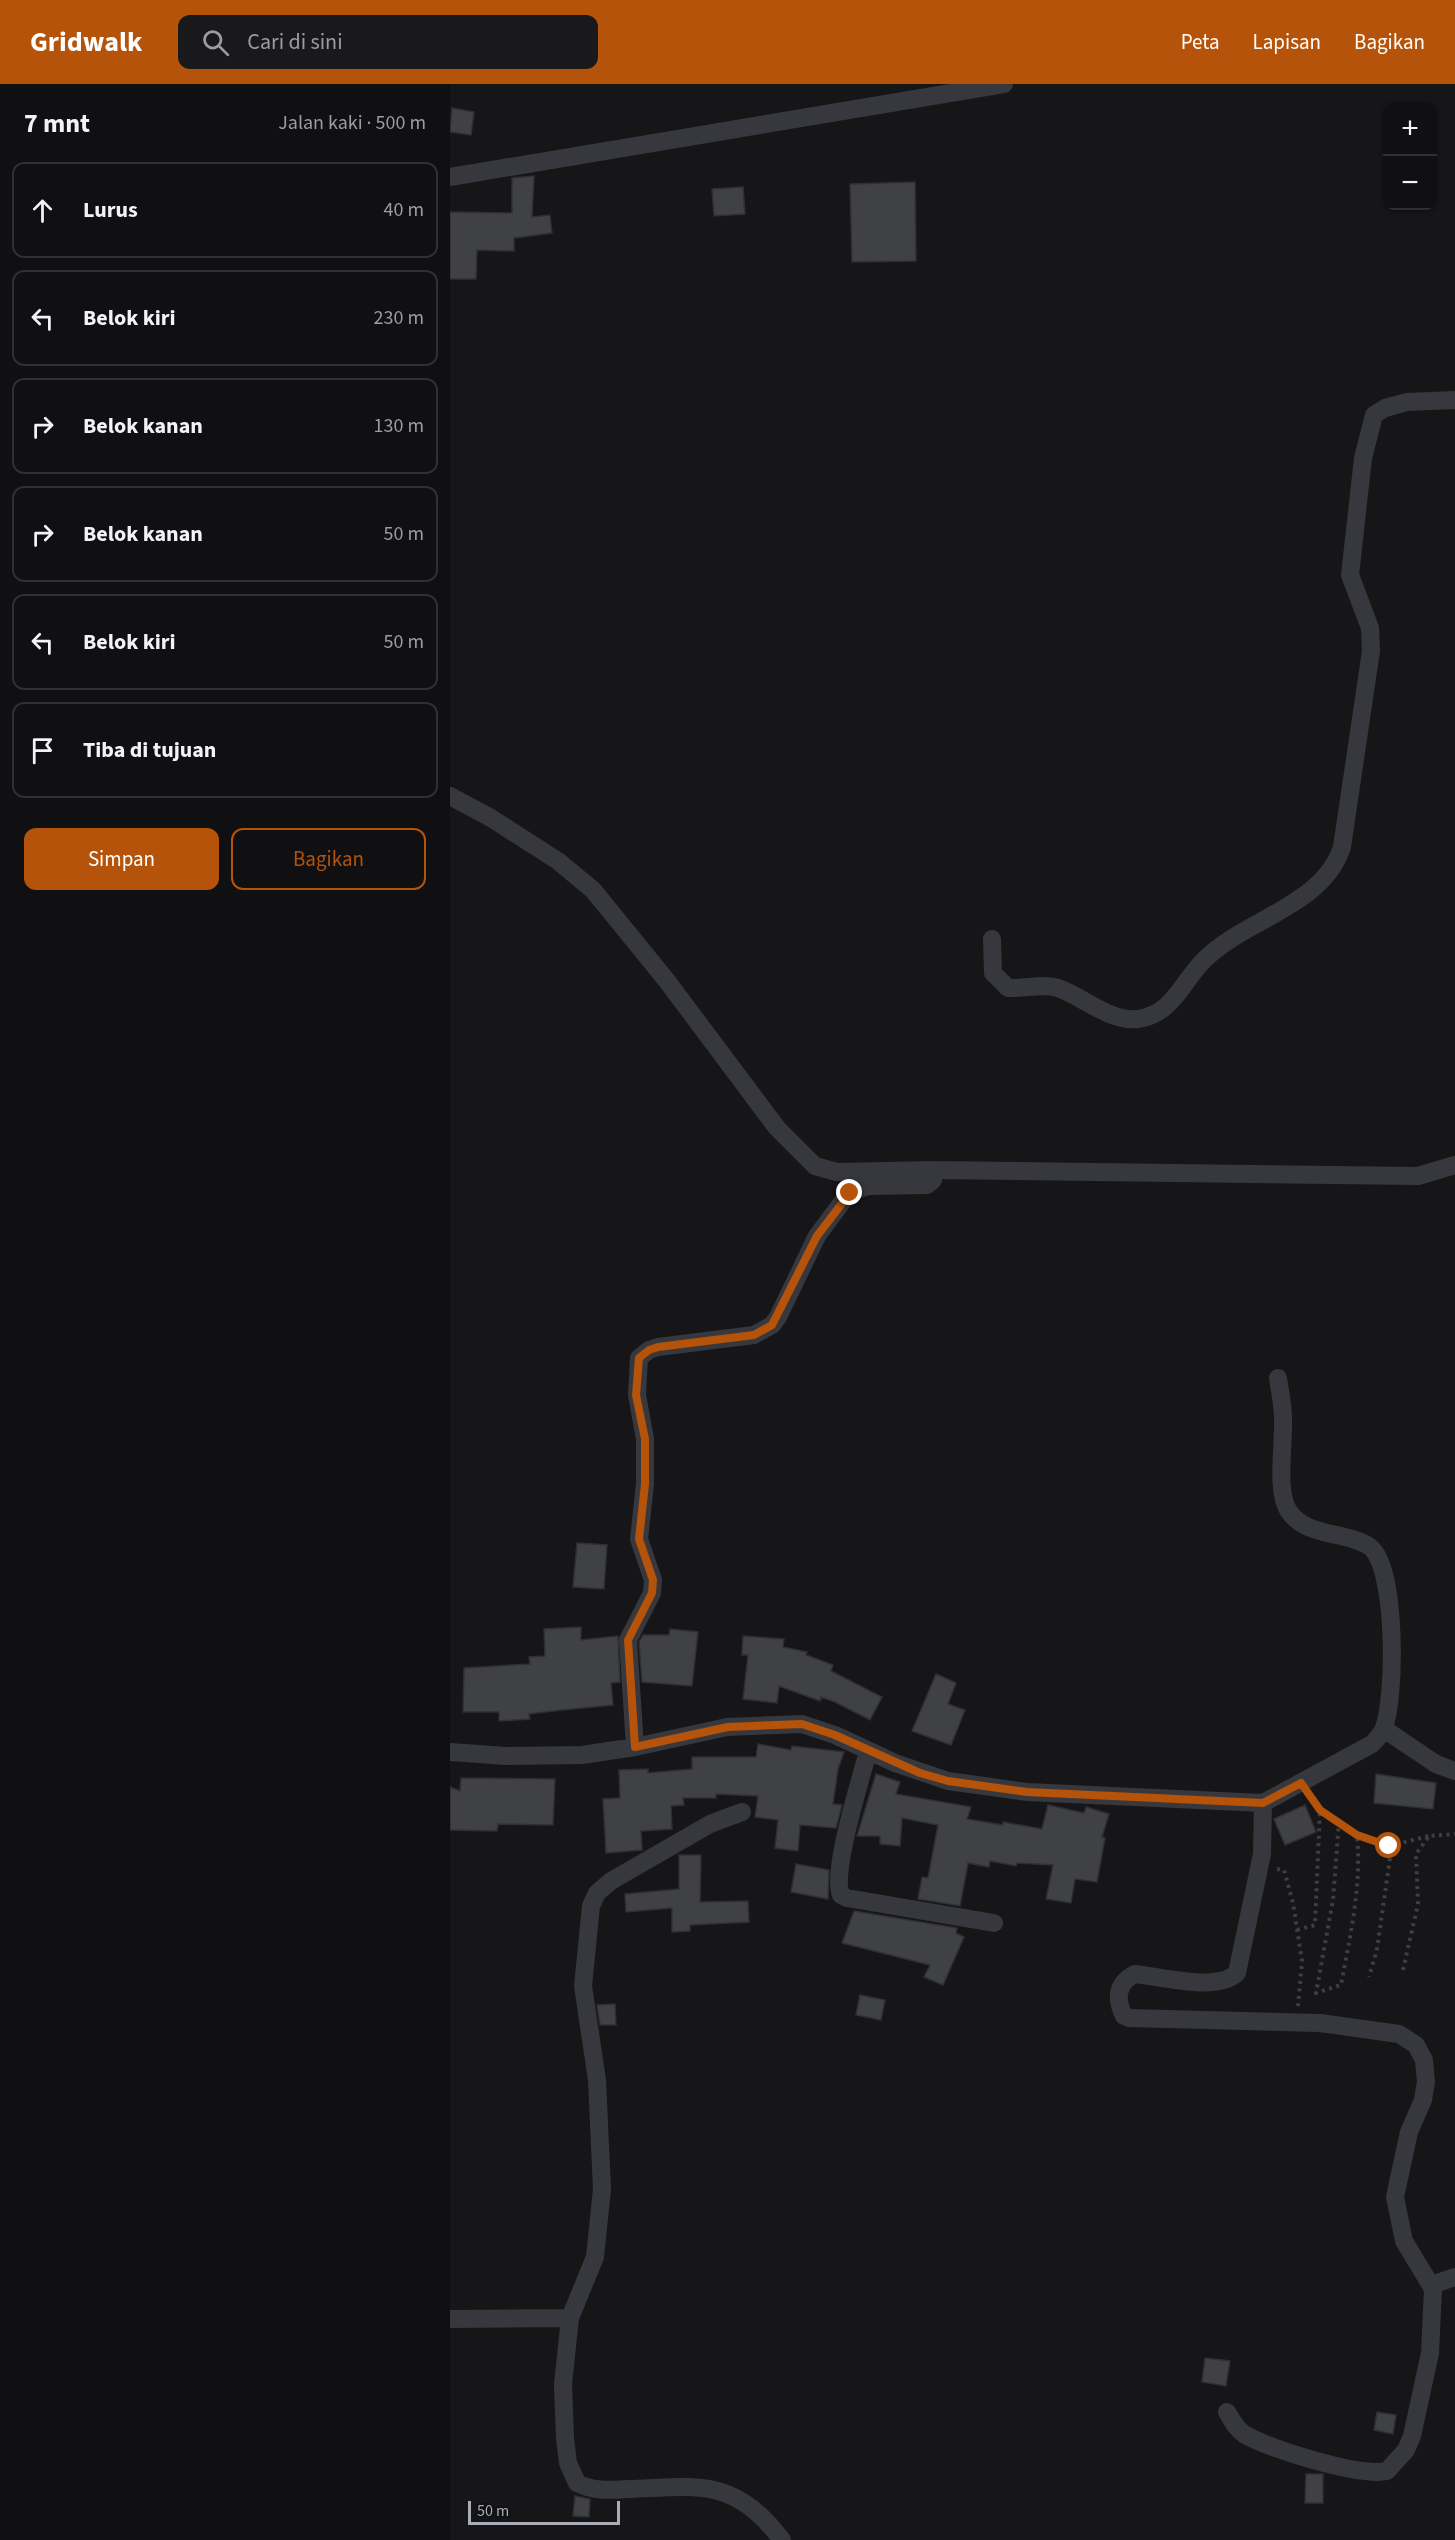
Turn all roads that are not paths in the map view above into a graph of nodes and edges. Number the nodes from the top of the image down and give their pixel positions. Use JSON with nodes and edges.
{"nodes":[{"id":1,"x":1004,"y":84,"type":"edge"},
{"id":2,"x":450,"y":177,"type":"edge"},
{"id":3,"x":1455,"y":400,"type":"edge"},
{"id":4,"x":450,"y":796,"type":"edge"},
{"id":5,"x":992,"y":939,"type":"dead end"},
{"id":6,"x":1455,"y":1165,"type":"edge"},
{"id":7,"x":934,"y":1170,"type":"junction"},
{"id":8,"x":1278,"y":1378,"type":"dead end"},
{"id":9,"x":1384,"y":1729,"type":"junction"},
{"id":10,"x":635,"y":1747,"type":"junction"},
{"id":11,"x":868,"y":1751,"type":"junction"},
{"id":12,"x":450,"y":1752,"type":"edge"},
{"id":13,"x":1455,"y":1771,"type":"edge"},
{"id":14,"x":1263,"y":1803,"type":"junction"},
{"id":15,"x":742,"y":1812,"type":"dead end"},
{"id":16,"x":994,"y":1923,"type":"dead end"},
{"id":17,"x":1455,"y":2277,"type":"edge"},
{"id":18,"x":1433,"y":2289,"type":"junction"},
{"id":19,"x":570,"y":2318,"type":"junction"},
{"id":20,"x":450,"y":2319,"type":"edge"},
{"id":21,"x":1227,"y":2412,"type":"dead end"},
{"id":22,"x":782,"y":2540,"type":"edge"}],
"edges":[{"from":1,"to":2,"type":"street"},
{"from":3,"to":5,"type":"street"},
{"from":4,"to":7,"type":"street"},
{"from":6,"to":7,"type":"street"},
{"from":7,"to":10,"type":"street"},
{"from":8,"to":9,"type":"street"},
{"from":9,"to":13,"type":"street"},
{"from":9,"to":14,"type":"street"},
{"from":10,"to":11,"type":"street"},
{"from":10,"to":12,"type":"street"},
{"from":11,"to":14,"type":"street"},
{"from":11,"to":16,"type":"street"},
{"from":14,"to":18,"type":"street"},
{"from":15,"to":19,"type":"street"},
{"from":17,"to":18,"type":"street"},
{"from":18,"to":21,"type":"street"},
{"from":19,"to":20,"type":"street"},
{"from":19,"to":22,"type":"street"}]}
